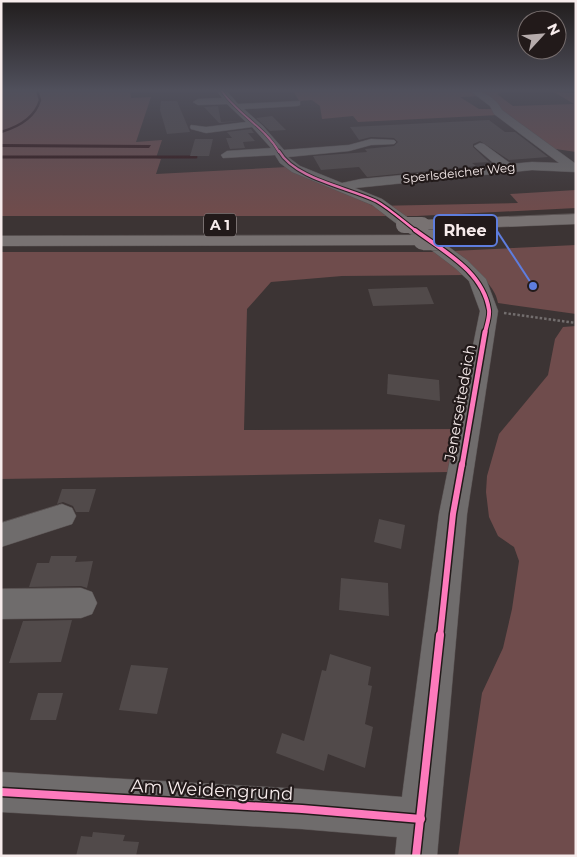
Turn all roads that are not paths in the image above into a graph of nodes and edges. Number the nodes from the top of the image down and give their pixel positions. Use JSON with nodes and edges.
{"nodes":[{"id":1,"x":260,"y":130,"type":"edge"},
{"id":2,"x":523,"y":130,"type":"edge"},
{"id":3,"x":264,"y":134,"type":"junction"},
{"id":4,"x":348,"y":136,"type":"dead end"},
{"id":5,"x":226,"y":139,"type":"dead end"},
{"id":6,"x":390,"y":142,"type":"dead end"},
{"id":7,"x":360,"y":144,"type":"junction"},
{"id":8,"x":480,"y":146,"type":"dead end"},
{"id":9,"x":280,"y":152,"type":"junction"},
{"id":10,"x":227,"y":155,"type":"dead end"},
{"id":11,"x":573,"y":167,"type":"edge"},
{"id":12,"x":508,"y":168,"type":"junction"},
{"id":13,"x":343,"y":187,"type":"junction"},
{"id":14,"x":576,"y":219,"type":"edge"},
{"id":15,"x":1,"y":225,"type":"edge"},
{"id":16,"x":422,"y":233,"type":"junction"},
{"id":17,"x":576,"y":234,"type":"edge"},
{"id":18,"x":1,"y":241,"type":"edge"},
{"id":19,"x":62,"y":516,"type":"dead end"},
{"id":20,"x":1,"y":535,"type":"edge"},
{"id":21,"x":81,"y":603,"type":"dead end"},
{"id":22,"x":1,"y":604,"type":"edge"},
{"id":23,"x":1,"y":792,"type":"edge"},
{"id":24,"x":419,"y":837,"type":"edge"}],
"edges":[{"from":1,"to":3,"type":"street"},
{"from":2,"to":11,"type":"street"},
{"from":3,"to":5,"type":"street"},
{"from":3,"to":9,"type":"street"},
{"from":4,"to":7,"type":"street"},
{"from":6,"to":7,"type":"street"},
{"from":7,"to":9,"type":"street"},
{"from":8,"to":12,"type":"street"},
{"from":9,"to":10,"type":"street"},
{"from":9,"to":13,"type":"street"},
{"from":11,"to":12,"type":"street","name":"Sperlsdeicher Weg"},
{"from":12,"to":13,"type":"street","name":"Sperlsdeicher Weg"},
{"from":13,"to":24,"type":"street","name":"Jenerseitedeich"},
{"from":14,"to":16,"type":"highway","number":"A 1"},
{"from":15,"to":16,"type":"highway","number":"A 1","bridge":true},
{"from":16,"to":17,"type":"highway","number":"A 1","bridge":true},
{"from":16,"to":18,"type":"highway","number":"A 1"},
{"from":19,"to":20,"type":"street"},
{"from":21,"to":22,"type":"street"},
{"from":23,"to":24,"type":"street","name":"Am Weidengrund"}]}
